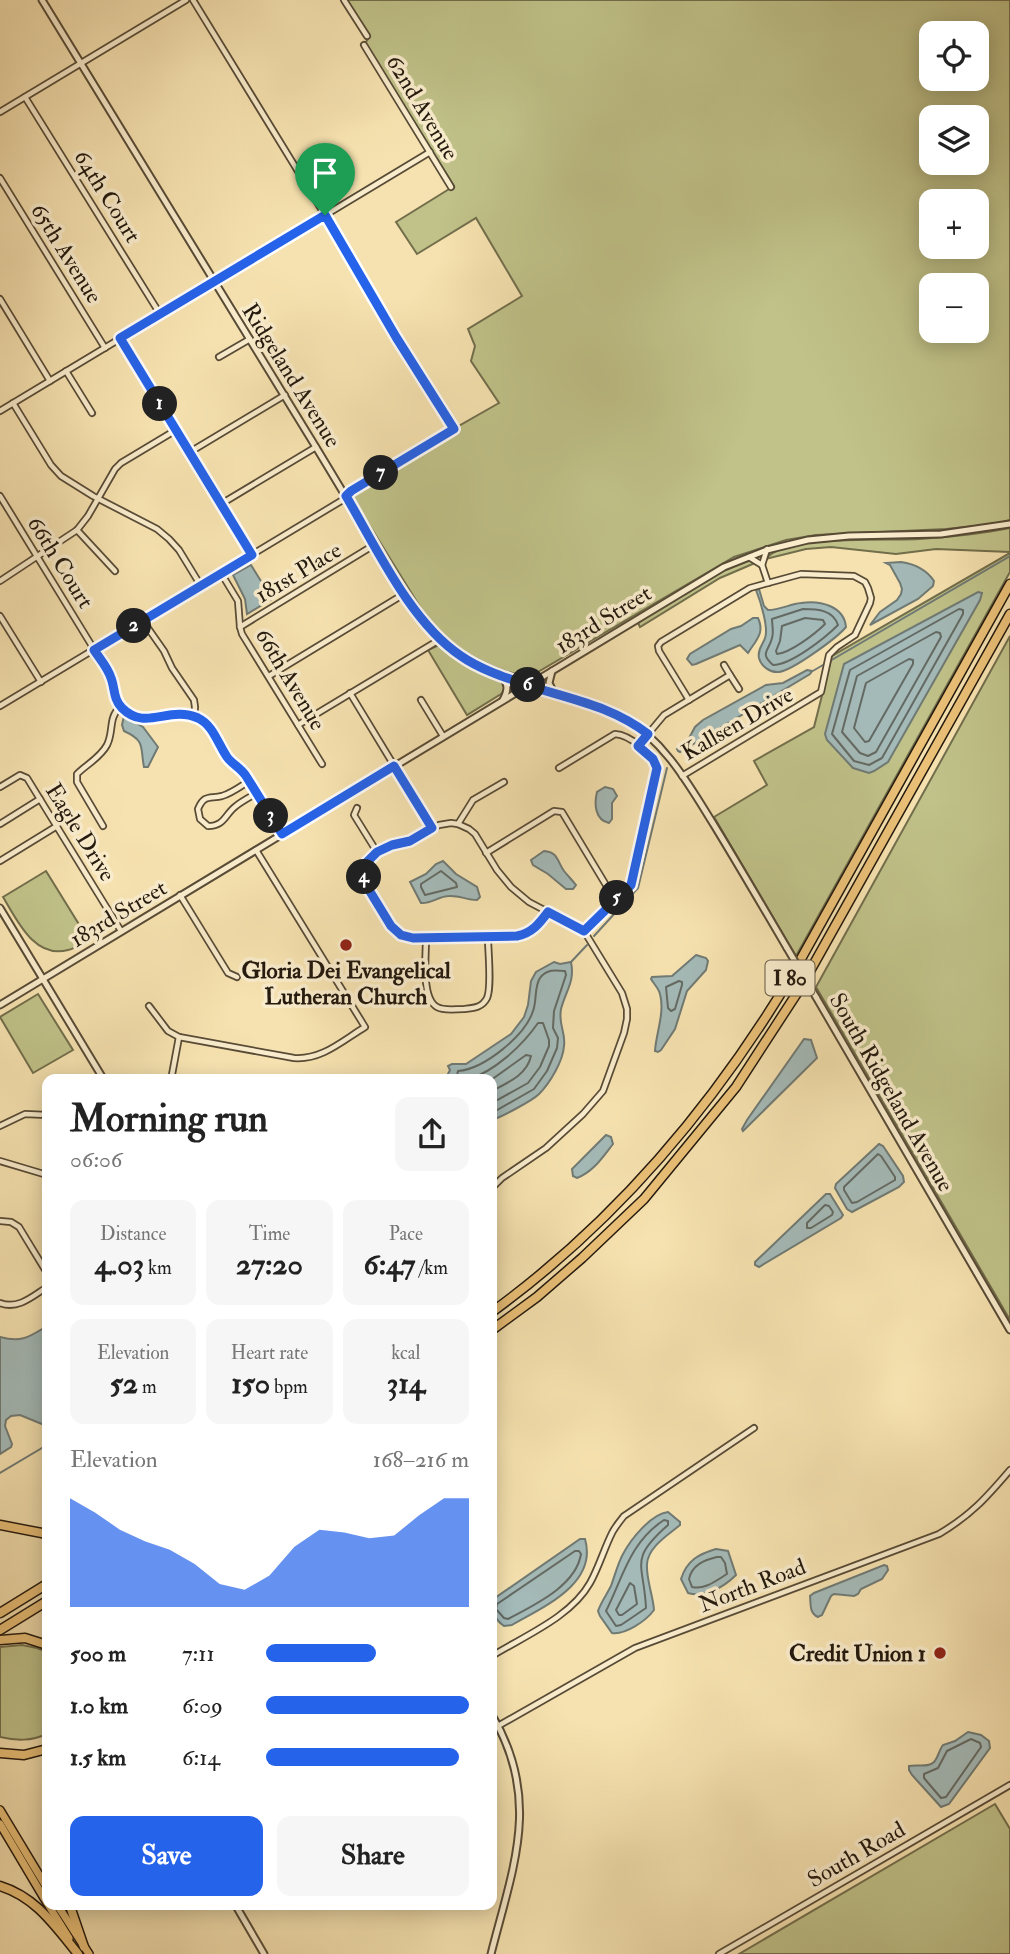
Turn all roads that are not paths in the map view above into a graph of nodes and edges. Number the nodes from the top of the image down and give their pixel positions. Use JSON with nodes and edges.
{"nodes":[{"id":1,"x":42,"y":0,"type":"edge"},
{"id":2,"x":186,"y":0,"type":"edge"},
{"id":3,"x":193,"y":0,"type":"edge"},
{"id":4,"x":345,"y":0,"type":"edge"},
{"id":5,"x":367,"y":36,"type":"dead end"},
{"id":6,"x":364,"y":45,"type":"dead end"},
{"id":7,"x":81,"y":63,"type":"junction"},
{"id":8,"x":25,"y":97,"type":"junction"},
{"id":9,"x":0,"y":112,"type":"edge"},
{"id":10,"x":430,"y":152,"type":"junction"},
{"id":11,"x":0,"y":178,"type":"edge"},
{"id":12,"x":451,"y":187,"type":"dead end"},
{"id":13,"x":325,"y":215,"type":"junction"},
{"id":14,"x":215,"y":282,"type":"junction"},
{"id":15,"x":0,"y":299,"type":"edge"},
{"id":16,"x":160,"y":314,"type":"junction"},
{"id":17,"x":120,"y":338,"type":"junction"},
{"id":18,"x":250,"y":339,"type":"junction"},
{"id":19,"x":105,"y":348,"type":"junction"},
{"id":20,"x":219,"y":357,"type":"dead end"},
{"id":21,"x":66,"y":371,"type":"junction"},
{"id":22,"x":50,"y":381,"type":"junction"},
{"id":23,"x":285,"y":395,"type":"junction"},
{"id":24,"x":13,"y":403,"type":"junction"},
{"id":25,"x":0,"y":411,"type":"edge"},
{"id":26,"x":92,"y":413,"type":"dead end"},
{"id":27,"x":176,"y":430,"type":"junction"},
{"id":28,"x":316,"y":447,"type":"junction"},
{"id":29,"x":190,"y":452,"type":"junction"},
{"id":30,"x":0,"y":496,"type":"edge"},
{"id":31,"x":346,"y":496,"type":"junction"},
{"id":32,"x":98,"y":498,"type":"junction"},
{"id":33,"x":221,"y":504,"type":"junction"},
{"id":34,"x":1010,"y":524,"type":"edge"},
{"id":35,"x":77,"y":530,"type":"junction"},
{"id":36,"x":374,"y":545,"type":"junction"},
{"id":37,"x":767,"y":550,"type":"junction"},
{"id":38,"x":252,"y":555,"type":"junction"},
{"id":39,"x":37,"y":556,"type":"junction"},
{"id":40,"x":748,"y":556,"type":"junction"},
{"id":41,"x":762,"y":565,"type":"junction"},
{"id":42,"x":116,"y":571,"type":"dead end"},
{"id":43,"x":220,"y":573,"type":"junction"},
{"id":44,"x":0,"y":581,"type":"edge"},
{"id":45,"x":768,"y":583,"type":"junction"},
{"id":46,"x":1010,"y":584,"type":"edge"},
{"id":47,"x":201,"y":586,"type":"junction"},
{"id":48,"x":404,"y":594,"type":"junction"},
{"id":49,"x":1010,"y":614,"type":"edge"},
{"id":50,"x":0,"y":616,"type":"edge"},
{"id":51,"x":143,"y":621,"type":"junction"},
{"id":52,"x":240,"y":627,"type":"junction"},
{"id":53,"x":439,"y":640,"type":"junction"},
{"id":54,"x":94,"y":650,"type":"junction"},
{"id":55,"x":724,"y":665,"type":"dead end"},
{"id":56,"x":552,"y":670,"type":"junction"},
{"id":57,"x":500,"y":675,"type":"junction"},
{"id":58,"x":730,"y":675,"type":"junction"},
{"id":59,"x":269,"y":676,"type":"junction"},
{"id":60,"x":41,"y":682,"type":"junction"},
{"id":61,"x":528,"y":685,"type":"junction"},
{"id":62,"x":739,"y":689,"type":"dead end"},
{"id":63,"x":350,"y":693,"type":"junction"},
{"id":64,"x":554,"y":693,"type":"junction"},
{"id":65,"x":421,"y":700,"type":"dead end"},
{"id":66,"x":689,"y":700,"type":"junction"},
{"id":67,"x":502,"y":701,"type":"junction"},
{"id":68,"x":0,"y":706,"type":"edge"},
{"id":69,"x":120,"y":707,"type":"junction"},
{"id":70,"x":194,"y":717,"type":"junction"},
{"id":71,"x":298,"y":725,"type":"junction"},
{"id":72,"x":648,"y":734,"type":"junction"},
{"id":73,"x":443,"y":736,"type":"junction"},
{"id":74,"x":638,"y":746,"type":"junction"},
{"id":75,"x":322,"y":764,"type":"dead end"},
{"id":76,"x":394,"y":766,"type":"junction"},
{"id":77,"x":559,"y":768,"type":"dead end"},
{"id":78,"x":682,"y":776,"type":"junction"},
{"id":79,"x":249,"y":781,"type":"junction"},
{"id":80,"x":504,"y":782,"type":"dead end"},
{"id":81,"x":0,"y":787,"type":"edge"},
{"id":82,"x":257,"y":793,"type":"junction"},
{"id":83,"x":40,"y":799,"type":"junction"},
{"id":84,"x":357,"y":808,"type":"dead end"},
{"id":85,"x":0,"y":824,"type":"edge"},
{"id":86,"x":458,"y":824,"type":"junction"},
{"id":87,"x":57,"y":826,"type":"junction"},
{"id":88,"x":103,"y":826,"type":"dead end"},
{"id":89,"x":432,"y":828,"type":"junction"},
{"id":90,"x":282,"y":834,"type":"junction"},
{"id":91,"x":256,"y":850,"type":"junction"},
{"id":92,"x":377,"y":852,"type":"junction"},
{"id":93,"x":486,"y":853,"type":"junction"},
{"id":94,"x":0,"y":861,"type":"edge"},
{"id":95,"x":180,"y":895,"type":"junction"},
{"id":96,"x":615,"y":900,"type":"junction"},
{"id":97,"x":0,"y":908,"type":"edge"},
{"id":98,"x":548,"y":912,"type":"junction"},
{"id":99,"x":121,"y":931,"type":"junction"},
{"id":100,"x":584,"y":931,"type":"junction"},
{"id":101,"x":488,"y":937,"type":"junction"},
{"id":102,"x":426,"y":939,"type":"junction"},
{"id":103,"x":237,"y":977,"type":"dead end"},
{"id":104,"x":43,"y":979,"type":"junction"},
{"id":105,"x":0,"y":1005,"type":"edge"},
{"id":106,"x":149,"y":1006,"type":"dead end"},
{"id":107,"x":179,"y":1037,"type":"junction"},
{"id":108,"x":100,"y":1074,"type":"edge"},
{"id":109,"x":172,"y":1074,"type":"edge"},
{"id":110,"x":42,"y":1115,"type":"edge"},
{"id":111,"x":0,"y":1126,"type":"edge"},
{"id":112,"x":0,"y":1161,"type":"edge"},
{"id":113,"x":42,"y":1174,"type":"edge"},
{"id":114,"x":497,"y":1183,"type":"edge"},
{"id":115,"x":0,"y":1221,"type":"edge"},
{"id":116,"x":42,"y":1265,"type":"edge"},
{"id":117,"x":42,"y":1290,"type":"edge"},
{"id":118,"x":0,"y":1303,"type":"edge"},
{"id":119,"x":497,"y":1307,"type":"edge"},
{"id":120,"x":497,"y":1326,"type":"edge"},
{"id":121,"x":1010,"y":1330,"type":"edge"},
{"id":122,"x":754,"y":1428,"type":"dead end"},
{"id":123,"x":1010,"y":1470,"type":"edge"},
{"id":124,"x":0,"y":1525,"type":"edge"},
{"id":125,"x":42,"y":1533,"type":"edge"},
{"id":126,"x":42,"y":1587,"type":"edge"},
{"id":127,"x":42,"y":1604,"type":"edge"},
{"id":128,"x":0,"y":1613,"type":"edge"},
{"id":129,"x":0,"y":1630,"type":"edge"},
{"id":130,"x":0,"y":1640,"type":"edge"},
{"id":131,"x":42,"y":1643,"type":"edge"},
{"id":132,"x":497,"y":1653,"type":"edge"},
{"id":133,"x":498,"y":1726,"type":"joint"},
{"id":134,"x":42,"y":1750,"type":"edge"},
{"id":135,"x":0,"y":1753,"type":"edge"},
{"id":136,"x":1010,"y":1785,"type":"edge"},
{"id":137,"x":0,"y":1810,"type":"edge"},
{"id":138,"x":0,"y":1824,"type":"edge"},
{"id":139,"x":42,"y":1880,"type":"edge"},
{"id":140,"x":0,"y":1885,"type":"edge"},
{"id":141,"x":42,"y":1894,"type":"edge"},
{"id":142,"x":52,"y":1910,"type":"edge"},
{"id":143,"x":60,"y":1910,"type":"edge"},
{"id":144,"x":71,"y":1910,"type":"edge"},
{"id":145,"x":238,"y":1910,"type":"edge"},
{"id":146,"x":82,"y":1952,"type":"edge"},
{"id":147,"x":264,"y":1954,"type":"edge"},
{"id":148,"x":491,"y":1954,"type":"edge"},
{"id":149,"x":719,"y":1954,"type":"edge"}],
"edges":[{"from":1,"to":7,"type":"street","name":"Ridgeland Avenue"},
{"from":2,"to":7,"type":"street"},
{"from":3,"to":13,"type":"street"},
{"from":4,"to":5,"type":"street"},
{"from":6,"to":10,"type":"street","name":"62nd Avenue"},
{"from":7,"to":8,"type":"street"},
{"from":7,"to":14,"type":"street","name":"Ridgeland Avenue"},
{"from":8,"to":9,"type":"street"},
{"from":8,"to":16,"type":"street","name":"64th Court"},
{"from":10,"to":12,"type":"street","name":"62nd Avenue"},
{"from":10,"to":13,"type":"street"},
{"from":11,"to":19,"type":"street","name":"65th Avenue"},
{"from":13,"to":14,"type":"street"},
{"from":13,"to":31,"type":"street"},
{"from":14,"to":16,"type":"street"},
{"from":14,"to":18,"type":"street","name":"Ridgeland Avenue"},
{"from":15,"to":22,"type":"street"},
{"from":16,"to":17,"type":"street"},
{"from":17,"to":19,"type":"street"},
{"from":17,"to":27,"type":"street"},
{"from":18,"to":20,"type":"street"},
{"from":18,"to":23,"type":"street","name":"Ridgeland Avenue"},
{"from":19,"to":21,"type":"street"},
{"from":21,"to":22,"type":"street"},
{"from":21,"to":26,"type":"street"},
{"from":22,"to":24,"type":"street"},
{"from":23,"to":28,"type":"street","name":"Ridgeland Avenue"},
{"from":23,"to":29,"type":"street"},
{"from":24,"to":25,"type":"street"},
{"from":24,"to":32,"type":"street"},
{"from":27,"to":29,"type":"street"},
{"from":27,"to":32,"type":"street"},
{"from":28,"to":31,"type":"street","name":"Ridgeland Avenue"},
{"from":28,"to":33,"type":"street"},
{"from":29,"to":33,"type":"street"},
{"from":30,"to":39,"type":"street","name":"66th Court"},
{"from":31,"to":36,"type":"street","name":"Ridgeland Avenue"},
{"from":31,"to":38,"type":"street"},
{"from":32,"to":35,"type":"street"},
{"from":32,"to":47,"type":"street"},
{"from":33,"to":38,"type":"street"},
{"from":34,"to":37,"type":"street","name":"183rd Street"},
{"from":35,"to":39,"type":"street"},
{"from":35,"to":42,"type":"street"},
{"from":36,"to":48,"type":"street","name":"Ridgeland Avenue"},
{"from":36,"to":52,"type":"street","name":"181st Place"},
{"from":37,"to":40,"type":"street","name":"183rd Street"},
{"from":37,"to":41,"type":"street"},
{"from":38,"to":43,"type":"street"},
{"from":39,"to":44,"type":"street"},
{"from":39,"to":54,"type":"street","name":"66th Court"},
{"from":40,"to":41,"type":"street"},
{"from":40,"to":56,"type":"street","name":"183rd Street"},
{"from":41,"to":45,"type":"street"},
{"from":43,"to":47,"type":"street"},
{"from":43,"to":52,"type":"street","name":"66th Avenue"},
{"from":45,"to":66,"type":"street"},
{"from":45,"to":78,"type":"street","name":"Kallsen Drive"},
{"from":46,"to":119,"type":"highway","number":"I 80"},
{"from":47,"to":51,"type":"street"},
{"from":48,"to":53,"type":"street","name":"Ridgeland Avenue"},
{"from":48,"to":59,"type":"street"},
{"from":49,"to":120,"type":"highway","number":"I 80"},
{"from":50,"to":60,"type":"street"},
{"from":51,"to":54,"type":"street"},
{"from":51,"to":70,"type":"street"},
{"from":52,"to":59,"type":"street","name":"66th Avenue"},
{"from":53,"to":57,"type":"street","name":"Ridgeland Avenue"},
{"from":53,"to":63,"type":"street"},
{"from":54,"to":60,"type":"street"},
{"from":54,"to":69,"type":"street","name":"66th Court"},
{"from":55,"to":58,"type":"street"},
{"from":56,"to":61,"type":"street","name":"183rd Street"},
{"from":56,"to":64,"type":"street"},
{"from":57,"to":61,"type":"street","name":"Ridgeland Avenue"},
{"from":57,"to":67,"type":"street"},
{"from":58,"to":62,"type":"street"},
{"from":58,"to":66,"type":"street"},
{"from":59,"to":71,"type":"street","name":"66th Avenue"},
{"from":60,"to":68,"type":"street"},
{"from":61,"to":64,"type":"street","name":"Ridgeland Avenue"},
{"from":61,"to":67,"type":"street","name":"183rd Street"},
{"from":63,"to":71,"type":"street"},
{"from":63,"to":76,"type":"street"},
{"from":64,"to":72,"type":"street","name":"Ridgeland Avenue"},
{"from":65,"to":73,"type":"street"},
{"from":66,"to":72,"type":"street"},
{"from":67,"to":73,"type":"street","name":"183rd Street"},
{"from":69,"to":70,"type":"street"},
{"from":69,"to":88,"type":"street"},
{"from":70,"to":79,"type":"street"},
{"from":71,"to":75,"type":"street","name":"66th Avenue"},
{"from":72,"to":74,"type":"street"},
{"from":72,"to":78,"type":"street","name":"South Ridgeland Avenue"},
{"from":73,"to":76,"type":"street","name":"183rd Street"},
{"from":74,"to":77,"type":"street"},
{"from":74,"to":96,"type":"street"},
{"from":76,"to":89,"type":"street"},
{"from":76,"to":90,"type":"street","name":"183rd Street"},
{"from":78,"to":121,"type":"street","name":"South Ridgeland Avenue","bridge":true},
{"from":79,"to":82,"type":"street"},
{"from":79,"to":82,"type":"street"},
{"from":80,"to":86,"type":"street"},
{"from":81,"to":83,"type":"street","name":"Eagle Drive"},
{"from":82,"to":90,"type":"street"},
{"from":83,"to":85,"type":"street"},
{"from":83,"to":87,"type":"street","name":"Eagle Drive"},
{"from":84,"to":92,"type":"street"},
{"from":86,"to":89,"type":"street"},
{"from":86,"to":93,"type":"street"},
{"from":87,"to":94,"type":"street"},
{"from":87,"to":99,"type":"street","name":"Eagle Drive"},
{"from":89,"to":92,"type":"street"},
{"from":90,"to":91,"type":"street","name":"183rd Street"},
{"from":91,"to":95,"type":"street","name":"183rd Street"},
{"from":91,"to":107,"type":"street"},
{"from":92,"to":102,"type":"street"},
{"from":93,"to":96,"type":"street"},
{"from":93,"to":98,"type":"street"},
{"from":95,"to":99,"type":"street","name":"183rd Street"},
{"from":95,"to":103,"type":"street"},
{"from":96,"to":100,"type":"street"},
{"from":97,"to":104,"type":"street"},
{"from":98,"to":100,"type":"street"},
{"from":98,"to":101,"type":"street"},
{"from":99,"to":104,"type":"street","name":"183rd Street"},
{"from":100,"to":114,"type":"street"},
{"from":101,"to":102,"type":"street"},
{"from":101,"to":102,"type":"street"},
{"from":104,"to":105,"type":"street","name":"183rd Street"},
{"from":104,"to":108,"type":"street"},
{"from":106,"to":107,"type":"street"},
{"from":107,"to":109,"type":"street"},
{"from":110,"to":111,"type":"street"},
{"from":112,"to":113,"type":"street"},
{"from":115,"to":116,"type":"street"},
{"from":117,"to":118,"type":"street"},
{"from":122,"to":132,"type":"street"},
{"from":123,"to":133,"type":"street","name":"North Road"},
{"from":124,"to":125,"type":"highway"},
{"from":126,"to":128,"type":"highway"},
{"from":127,"to":129,"type":"highway"},
{"from":130,"to":131,"type":"highway"},
{"from":133,"to":148,"type":"street"},
{"from":134,"to":135,"type":"highway"},
{"from":136,"to":149,"type":"street","name":"South Road"},
{"from":137,"to":139,"type":"main road"},
{"from":138,"to":141,"type":"main road"},
{"from":140,"to":146,"type":"highway"},
{"from":142,"to":146,"type":"main road"},
{"from":143,"to":146,"type":"main road"},
{"from":144,"to":146,"type":"highway"},
{"from":145,"to":147,"type":"street"}]}
